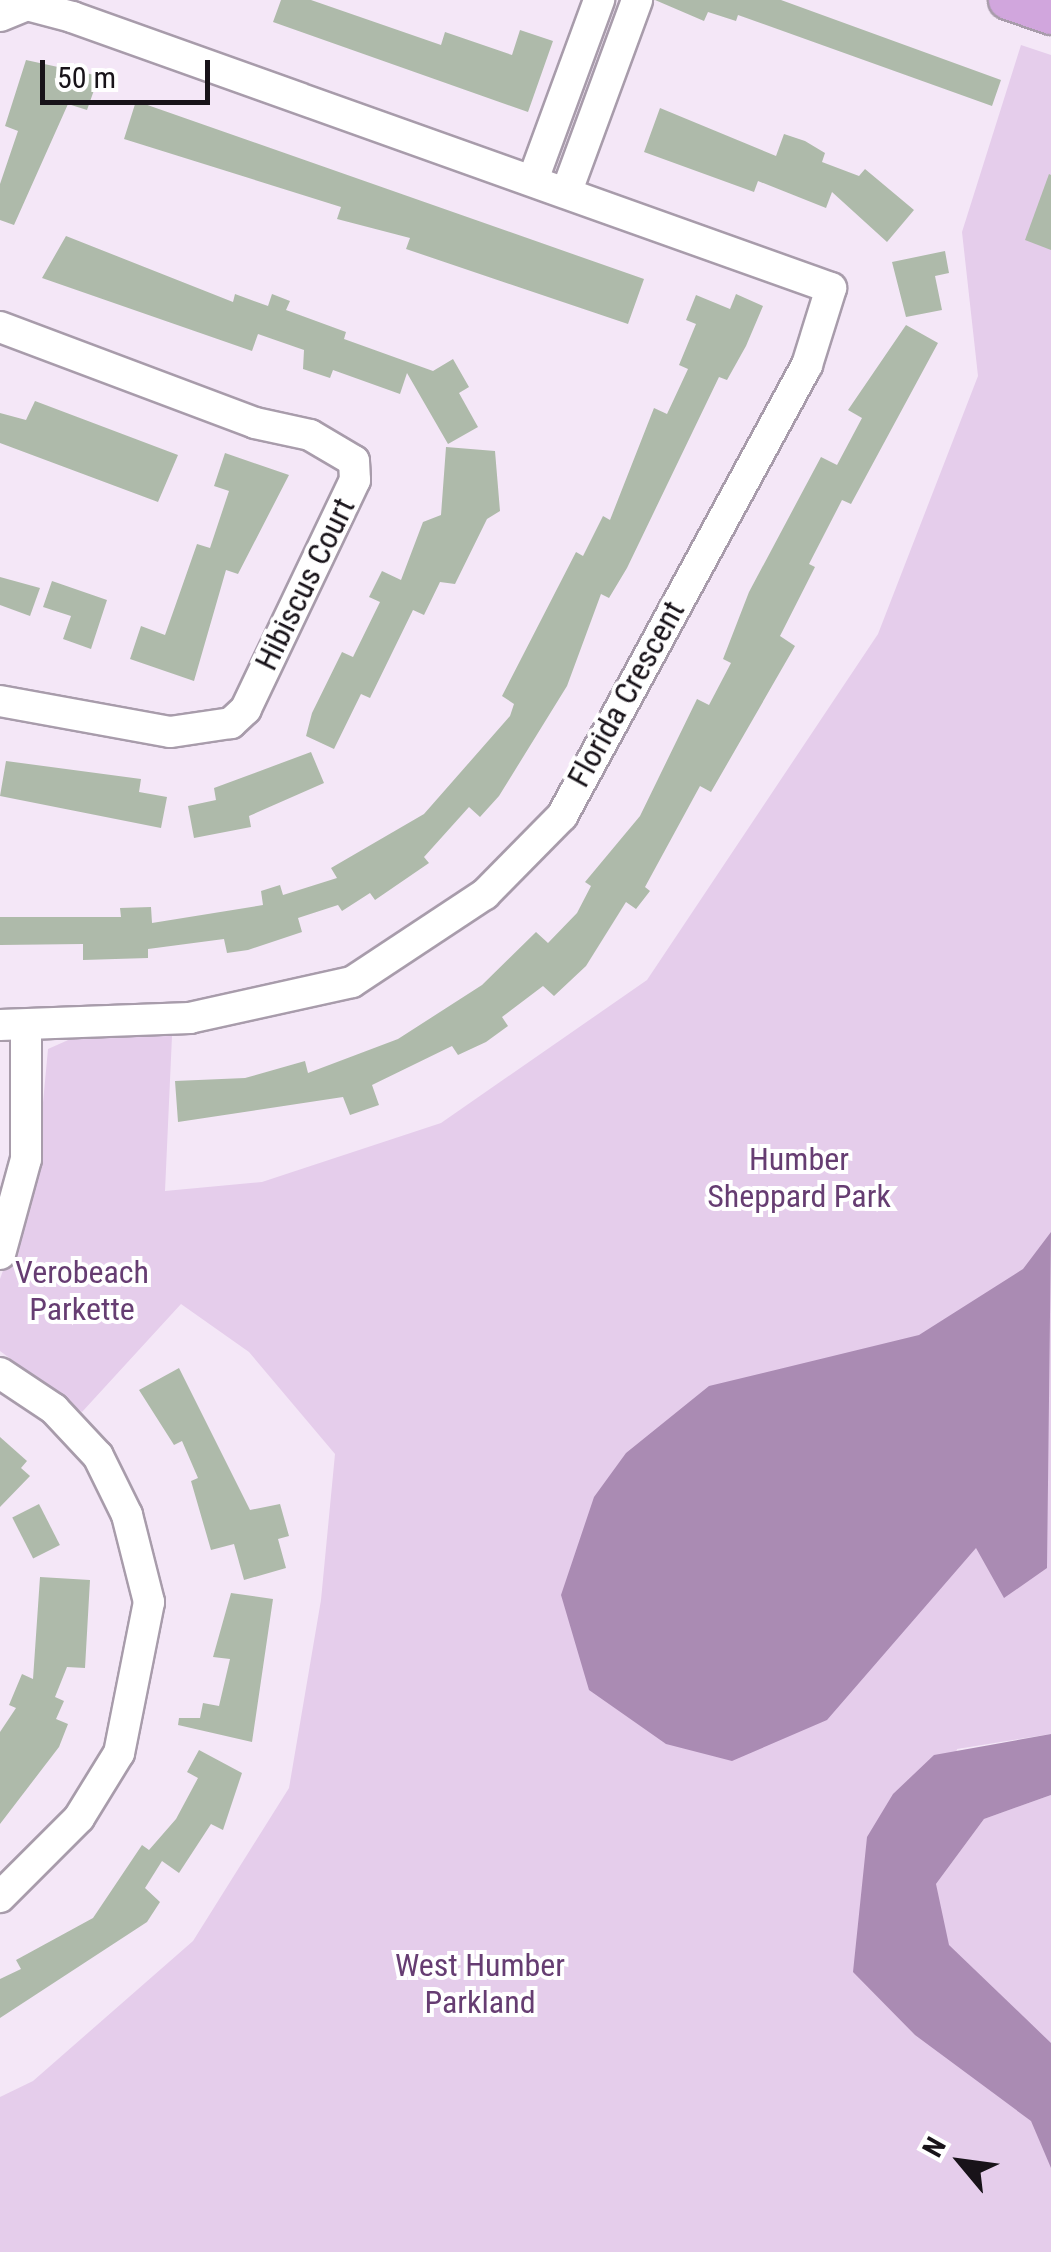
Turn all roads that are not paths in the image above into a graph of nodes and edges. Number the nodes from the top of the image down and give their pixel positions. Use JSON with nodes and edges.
{"nodes":[{"id":1,"x":599,"y":0,"type":"edge"},
{"id":2,"x":637,"y":0,"type":"edge"},
{"id":3,"x":1008,"y":0,"type":"edge"},
{"id":4,"x":1051,"y":15,"type":"edge"},
{"id":5,"x":0,"y":16,"type":"edge"},
{"id":6,"x":534,"y":176,"type":"junction"},
{"id":7,"x":568,"y":188,"type":"junction"},
{"id":8,"x":0,"y":327,"type":"edge"},
{"id":9,"x":0,"y":701,"type":"edge"},
{"id":10,"x":13,"y":1026,"type":"edge"},
{"id":11,"x":0,"y":1254,"type":"edge"},
{"id":12,"x":0,"y":1373,"type":"edge"},
{"id":13,"x":0,"y":1897,"type":"edge"}],
"edges":[{"from":1,"to":6,"type":"street"},
{"from":2,"to":7,"type":"street"},
{"from":3,"to":4,"type":"main road"},
{"from":5,"to":6,"type":"street"},
{"from":6,"to":7,"type":"street"},
{"from":7,"to":10,"type":"street","name":"Florida Crescent"},
{"from":8,"to":9,"type":"street","name":"Hibiscus Court"},
{"from":10,"to":11,"type":"street"},
{"from":12,"to":13,"type":"street"}]}
